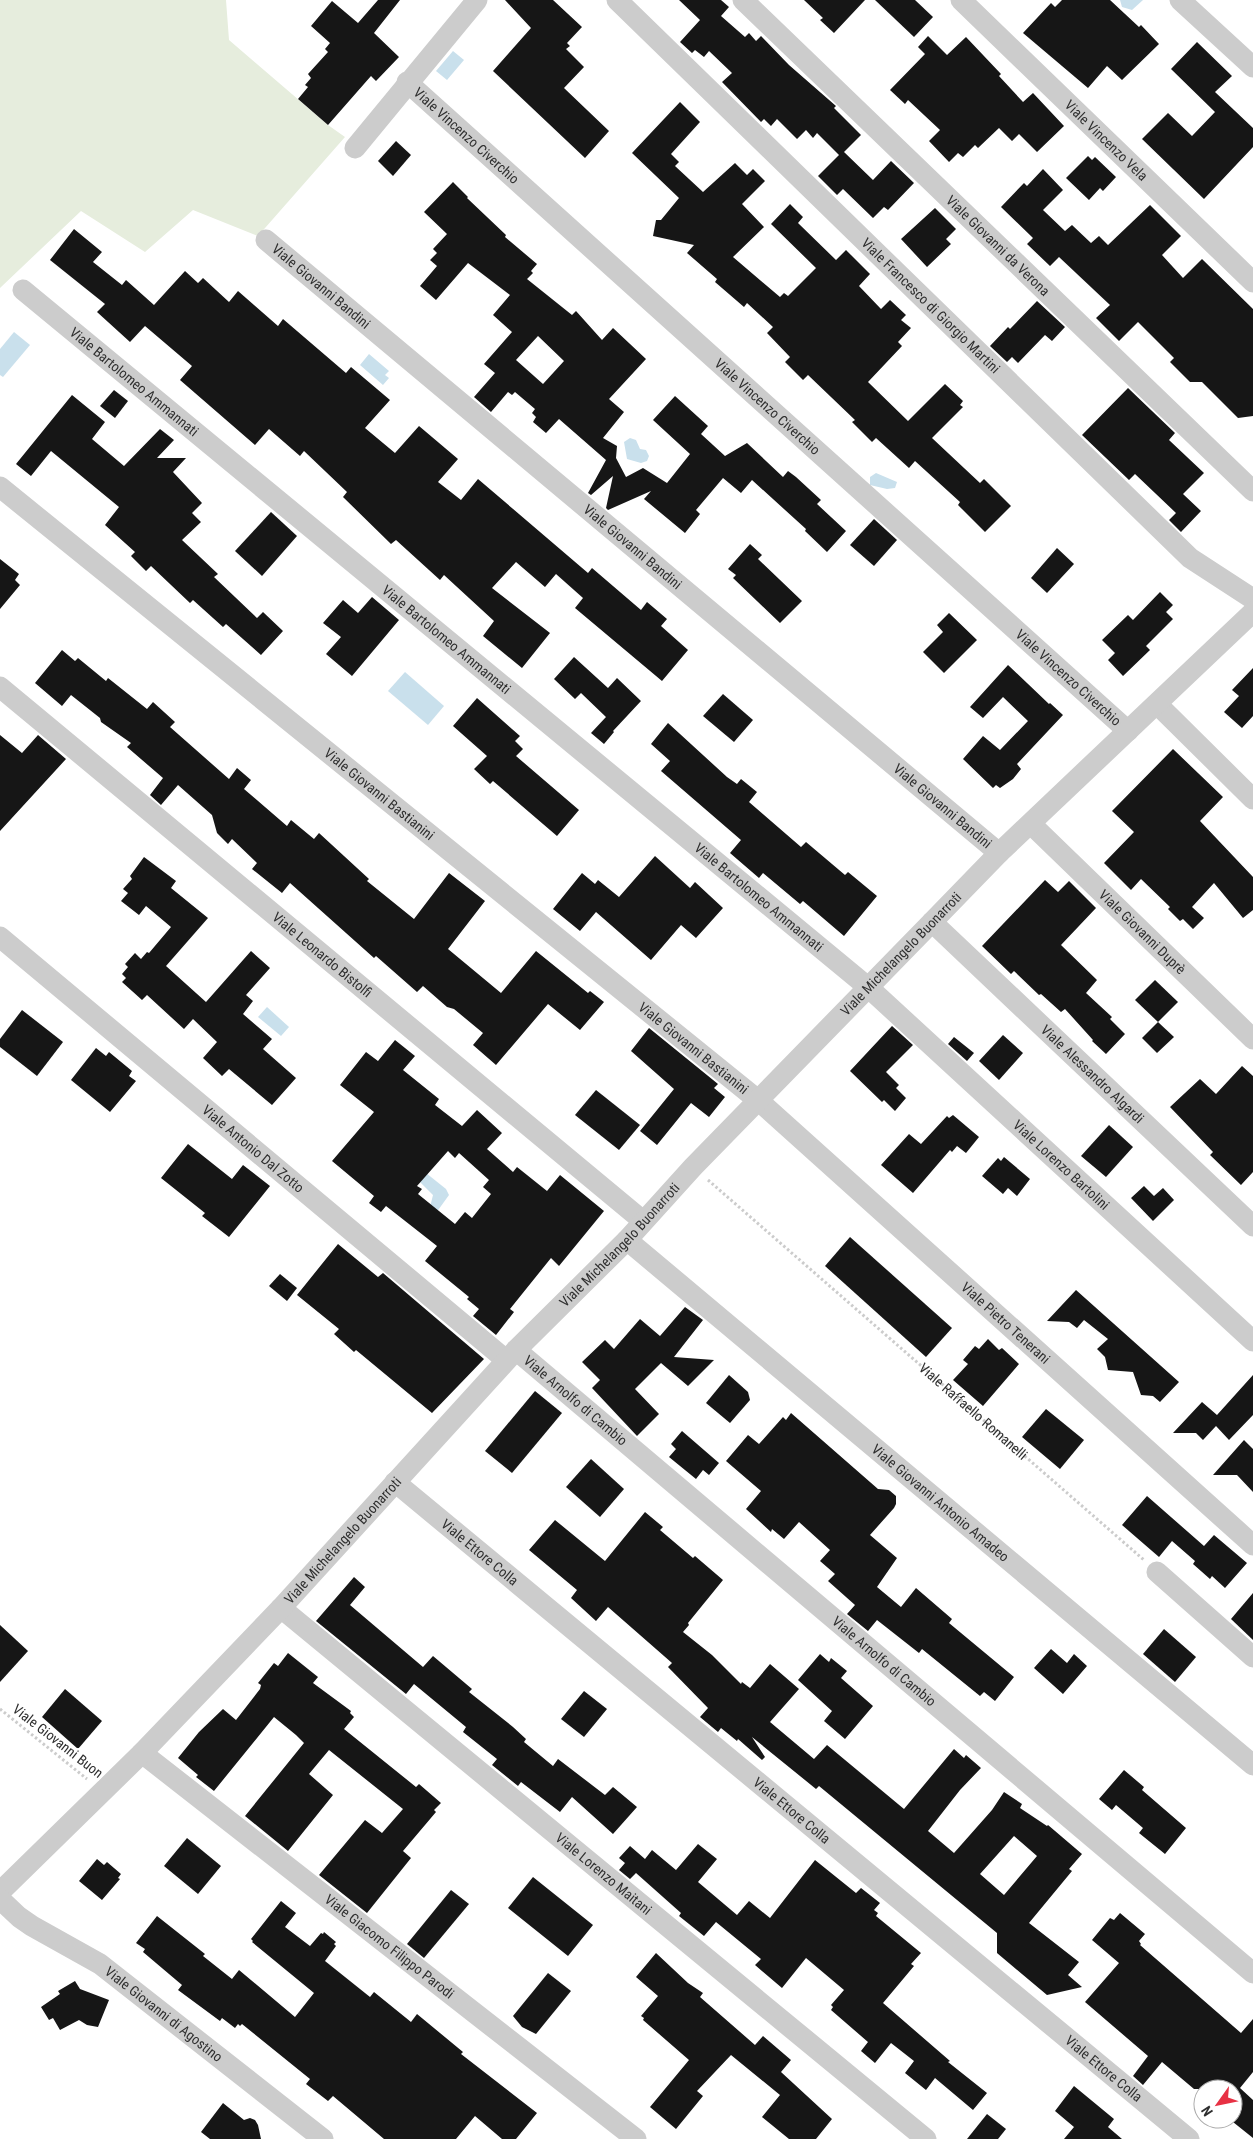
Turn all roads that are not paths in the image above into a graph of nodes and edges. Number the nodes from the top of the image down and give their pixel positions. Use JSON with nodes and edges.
{"nodes":[{"id":1,"x":477,"y":0,"type":"edge"},
{"id":2,"x":617,"y":0,"type":"edge"},
{"id":3,"x":743,"y":0,"type":"edge"},
{"id":4,"x":960,"y":0,"type":"edge"},
{"id":5,"x":1180,"y":0,"type":"edge"},
{"id":6,"x":1253,"y":68,"type":"edge"},
{"id":7,"x":407,"y":82,"type":"junction"},
{"id":8,"x":355,"y":148,"type":"dead end"},
{"id":9,"x":266,"y":240,"type":"dead end"},
{"id":10,"x":1253,"y":282,"type":"edge"},
{"id":11,"x":23,"y":290,"type":"dead end"},
{"id":12,"x":0,"y":486,"type":"edge"},
{"id":13,"x":1253,"y":491,"type":"edge"},
{"id":14,"x":1253,"y":599,"type":"edge"},
{"id":15,"x":1253,"y":612,"type":"edge"},
{"id":16,"x":0,"y":687,"type":"edge"},
{"id":17,"x":1157,"y":704,"type":"junction"},
{"id":18,"x":1128,"y":731,"type":"junction"},
{"id":19,"x":1253,"y":799,"type":"edge"},
{"id":20,"x":1031,"y":824,"type":"junction"},
{"id":21,"x":999,"y":853,"type":"junction"},
{"id":22,"x":932,"y":922,"type":"junction"},
{"id":23,"x":0,"y":937,"type":"edge"},
{"id":24,"x":869,"y":988,"type":"junction"},
{"id":25,"x":1253,"y":1040,"type":"edge"},
{"id":26,"x":758,"y":1101,"type":"junction"},
{"id":27,"x":643,"y":1222,"type":"junction"},
{"id":28,"x":1253,"y":1226,"type":"edge"},
{"id":29,"x":627,"y":1240,"type":"junction"},
{"id":30,"x":1253,"y":1341,"type":"edge"},
{"id":31,"x":511,"y":1355,"type":"junction"},
{"id":32,"x":395,"y":1482,"type":"junction"},
{"id":33,"x":1253,"y":1545,"type":"edge"},
{"id":34,"x":1157,"y":1572,"type":"road end"},
{"id":35,"x":280,"y":1608,"type":"junction"},
{"id":36,"x":1253,"y":1657,"type":"edge"},
{"id":37,"x":142,"y":1753,"type":"junction"},
{"id":38,"x":1253,"y":1765,"type":"edge"},
{"id":39,"x":0,"y":1892,"type":"edge"},
{"id":40,"x":0,"y":1899,"type":"edge"},
{"id":41,"x":1253,"y":1973,"type":"edge"},
{"id":42,"x":323,"y":2139,"type":"edge"},
{"id":43,"x":636,"y":2139,"type":"edge"},
{"id":44,"x":926,"y":2139,"type":"edge"},
{"id":45,"x":1189,"y":2139,"type":"edge"}],
"edges":[{"from":1,"to":7,"type":"street"},
{"from":2,"to":14,"type":"street","name":"Viale Francesco di Giorgio Martini"},
{"from":3,"to":13,"type":"street","name":"Viale Giovanni da Verona"},
{"from":4,"to":10,"type":"street","name":"Viale Vincenzo Vela"},
{"from":5,"to":6,"type":"street"},
{"from":7,"to":8,"type":"street"},
{"from":7,"to":18,"type":"street","name":"Viale Vincenzo Civerchio"},
{"from":9,"to":21,"type":"street","name":"Viale Giovanni Bandini"},
{"from":11,"to":24,"type":"street","name":"Viale Bartolomeo Ammannati"},
{"from":12,"to":26,"type":"street","name":"Viale Giovanni Bastianini"},
{"from":15,"to":17,"type":"street","name":"Viale Michelangelo Buonarroti"},
{"from":16,"to":27,"type":"street","name":"Viale Leonardo Bistolfi"},
{"from":17,"to":18,"type":"street","name":"Viale Michelangelo Buonarroti"},
{"from":17,"to":19,"type":"street"},
{"from":18,"to":20,"type":"street","name":"Viale Michelangelo Buonarroti"},
{"from":20,"to":21,"type":"street","name":"Viale Michelangelo Buonarroti"},
{"from":20,"to":25,"type":"street","name":"Viale Giovanni Duprè"},
{"from":21,"to":22,"type":"street","name":"Viale Michelangelo Buonarroti"},
{"from":22,"to":24,"type":"street","name":"Viale Michelangelo Buonarroti"},
{"from":22,"to":28,"type":"street","name":"Viale Alessandro Algardi"},
{"from":23,"to":31,"type":"street","name":"Viale Antonio Dal Zotto"},
{"from":24,"to":26,"type":"street","name":"Viale Michelangelo Buonarroti"},
{"from":24,"to":30,"type":"street","name":"Viale Lorenzo Bartolini"},
{"from":26,"to":27,"type":"street","name":"Viale Michelangelo Buonarroti"},
{"from":26,"to":33,"type":"street","name":"Viale Pietro Tenerani"},
{"from":27,"to":29,"type":"street","name":"Viale Michelangelo Buonarroti"},
{"from":29,"to":31,"type":"street","name":"Viale Michelangelo Buonarroti"},
{"from":29,"to":38,"type":"street","name":"Viale Giovanni Antonio Amadeo"},
{"from":31,"to":32,"type":"street","name":"Viale Michelangelo Buonarroti"},
{"from":31,"to":41,"type":"street","name":"Viale Arnolfo di Cambio"},
{"from":32,"to":35,"type":"street","name":"Viale Michelangelo Buonarroti"},
{"from":32,"to":45,"type":"street","name":"Viale Ettore Colla"},
{"from":34,"to":36,"type":"street"},
{"from":35,"to":37,"type":"street","name":"Viale Michelangelo Buonarroti"},
{"from":35,"to":44,"type":"street","name":"Viale Lorenzo Maitani"},
{"from":37,"to":39,"type":"street","name":"Viale Michelangelo Buonarroti"},
{"from":37,"to":43,"type":"street","name":"Viale Giacomo Filippo Parodi"},
{"from":40,"to":42,"type":"street","name":"Viale Giovanni di Agostino"}]}
